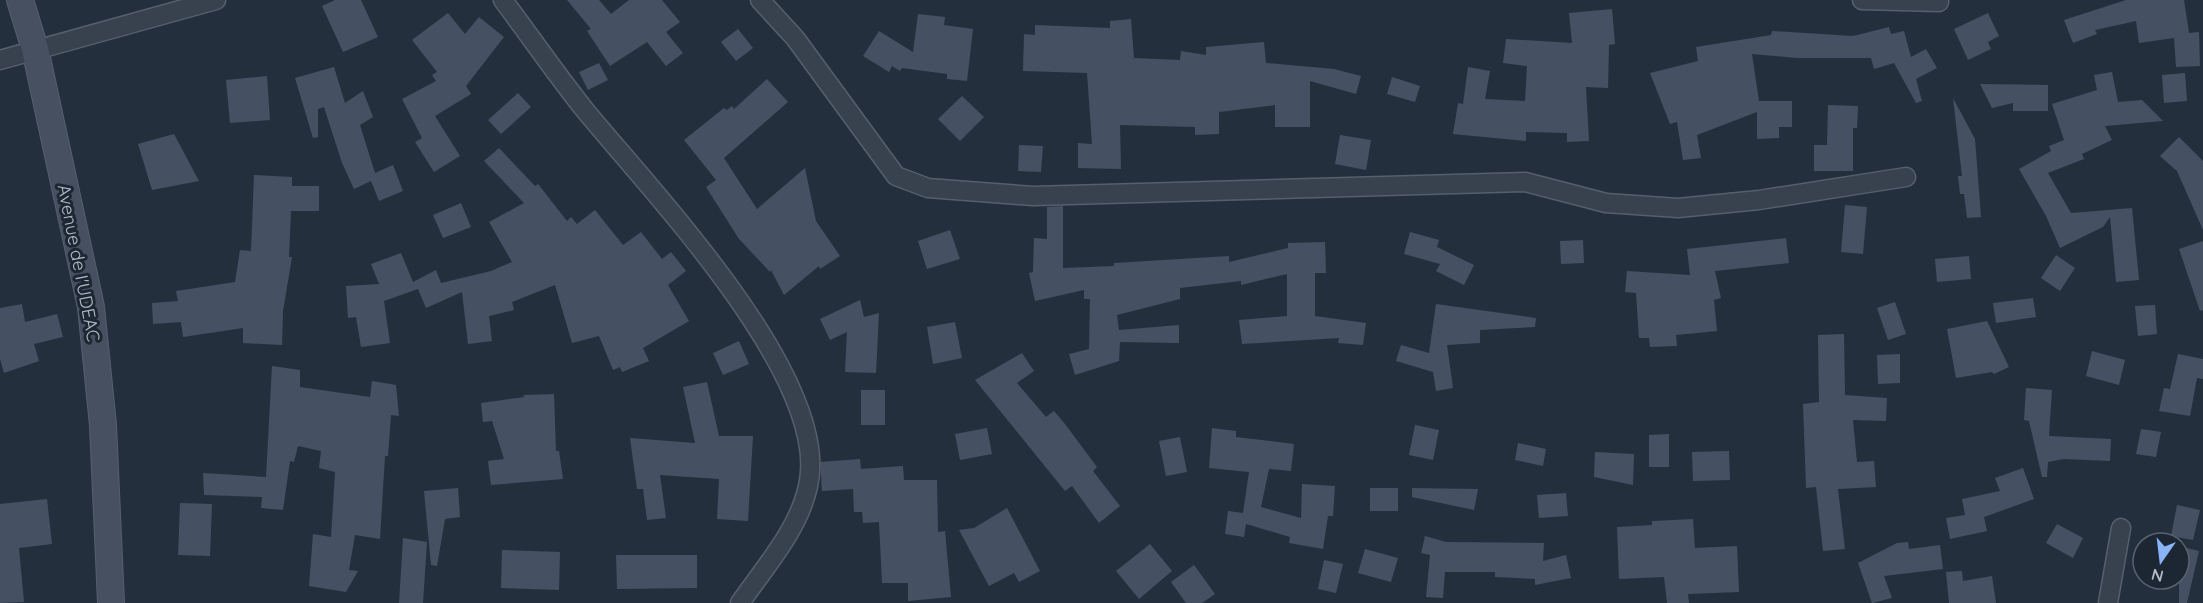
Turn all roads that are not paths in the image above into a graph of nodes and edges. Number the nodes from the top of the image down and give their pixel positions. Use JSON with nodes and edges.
{"nodes":[{"id":1,"x":20,"y":0,"type":"edge"},
{"id":2,"x":216,"y":0,"type":"edge"},
{"id":3,"x":503,"y":0,"type":"edge"},
{"id":4,"x":760,"y":0,"type":"edge"},
{"id":5,"x":1862,"y":0,"type":"edge"},
{"id":6,"x":1939,"y":2,"type":"dead end"},
{"id":7,"x":35,"y":49,"type":"junction"},
{"id":8,"x":0,"y":60,"type":"edge"},
{"id":9,"x":1906,"y":177,"type":"dead end"},
{"id":10,"x":2121,"y":528,"type":"dead end"},
{"id":11,"x":111,"y":603,"type":"edge"},
{"id":12,"x":741,"y":603,"type":"edge"},
{"id":13,"x":2108,"y":603,"type":"edge"}],
"edges":[{"from":1,"to":7,"type":"main road","name":"Avenue de I'UDEAC"},
{"from":2,"to":7,"type":"street"},
{"from":3,"to":12,"type":"street"},
{"from":4,"to":9,"type":"street"},
{"from":5,"to":6,"type":"street"},
{"from":7,"to":8,"type":"street"},
{"from":7,"to":11,"type":"main road","name":"Avenue de I'UDEAC"},
{"from":10,"to":13,"type":"street"}]}
